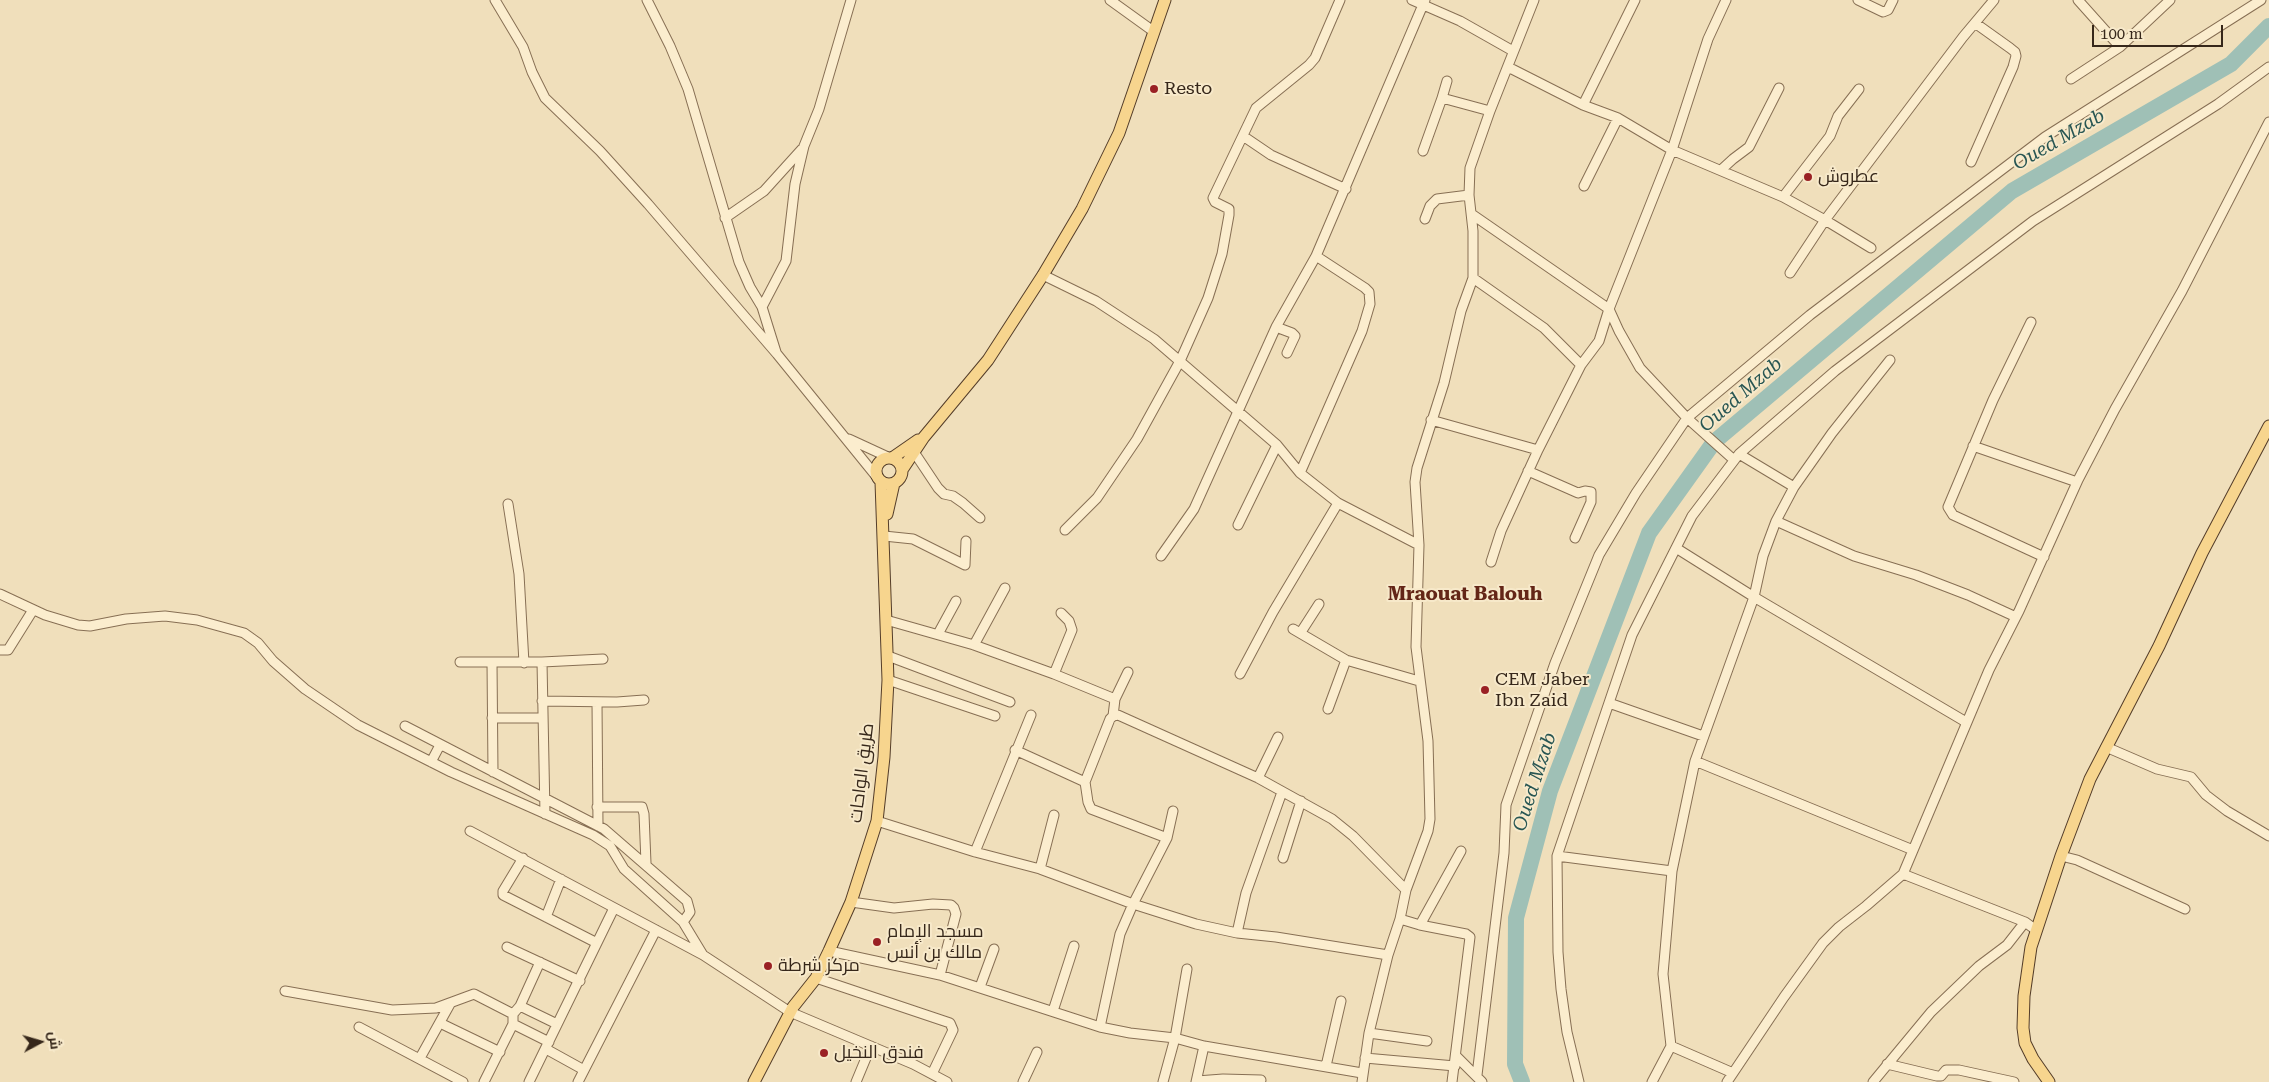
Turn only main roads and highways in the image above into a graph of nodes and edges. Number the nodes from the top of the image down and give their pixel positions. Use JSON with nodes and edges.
{"nodes":[{"id":1,"x":1165,"y":0,"type":"edge"},
{"id":2,"x":2269,"y":426,"type":"edge"},
{"id":3,"x":925,"y":436,"type":"junction"},
{"id":4,"x":890,"y":458,"type":"junction"},
{"id":5,"x":902,"y":470,"type":"junction"},
{"id":6,"x":879,"y":479,"type":"junction"},
{"id":7,"x":894,"y":483,"type":"junction"},
{"id":8,"x":884,"y":533,"type":"junction"},
{"id":9,"x":754,"y":1082,"type":"edge"},
{"id":10,"x":2049,"y":1082,"type":"edge"}],
"edges":[{"from":1,"to":3,"type":"main road"},
{"from":2,"to":10,"type":"main road"},
{"from":3,"to":4,"type":"main road"},
{"from":3,"to":5,"type":"main road"},
{"from":4,"to":5,"type":"main road"},
{"from":4,"to":6,"type":"main road"},
{"from":5,"to":7,"type":"main road"},
{"from":6,"to":7,"type":"main road"},
{"from":6,"to":8,"type":"main road"},
{"from":7,"to":8,"type":"main road"},
{"from":8,"to":9,"type":"main road","name":"طريق الواحات"}]}
